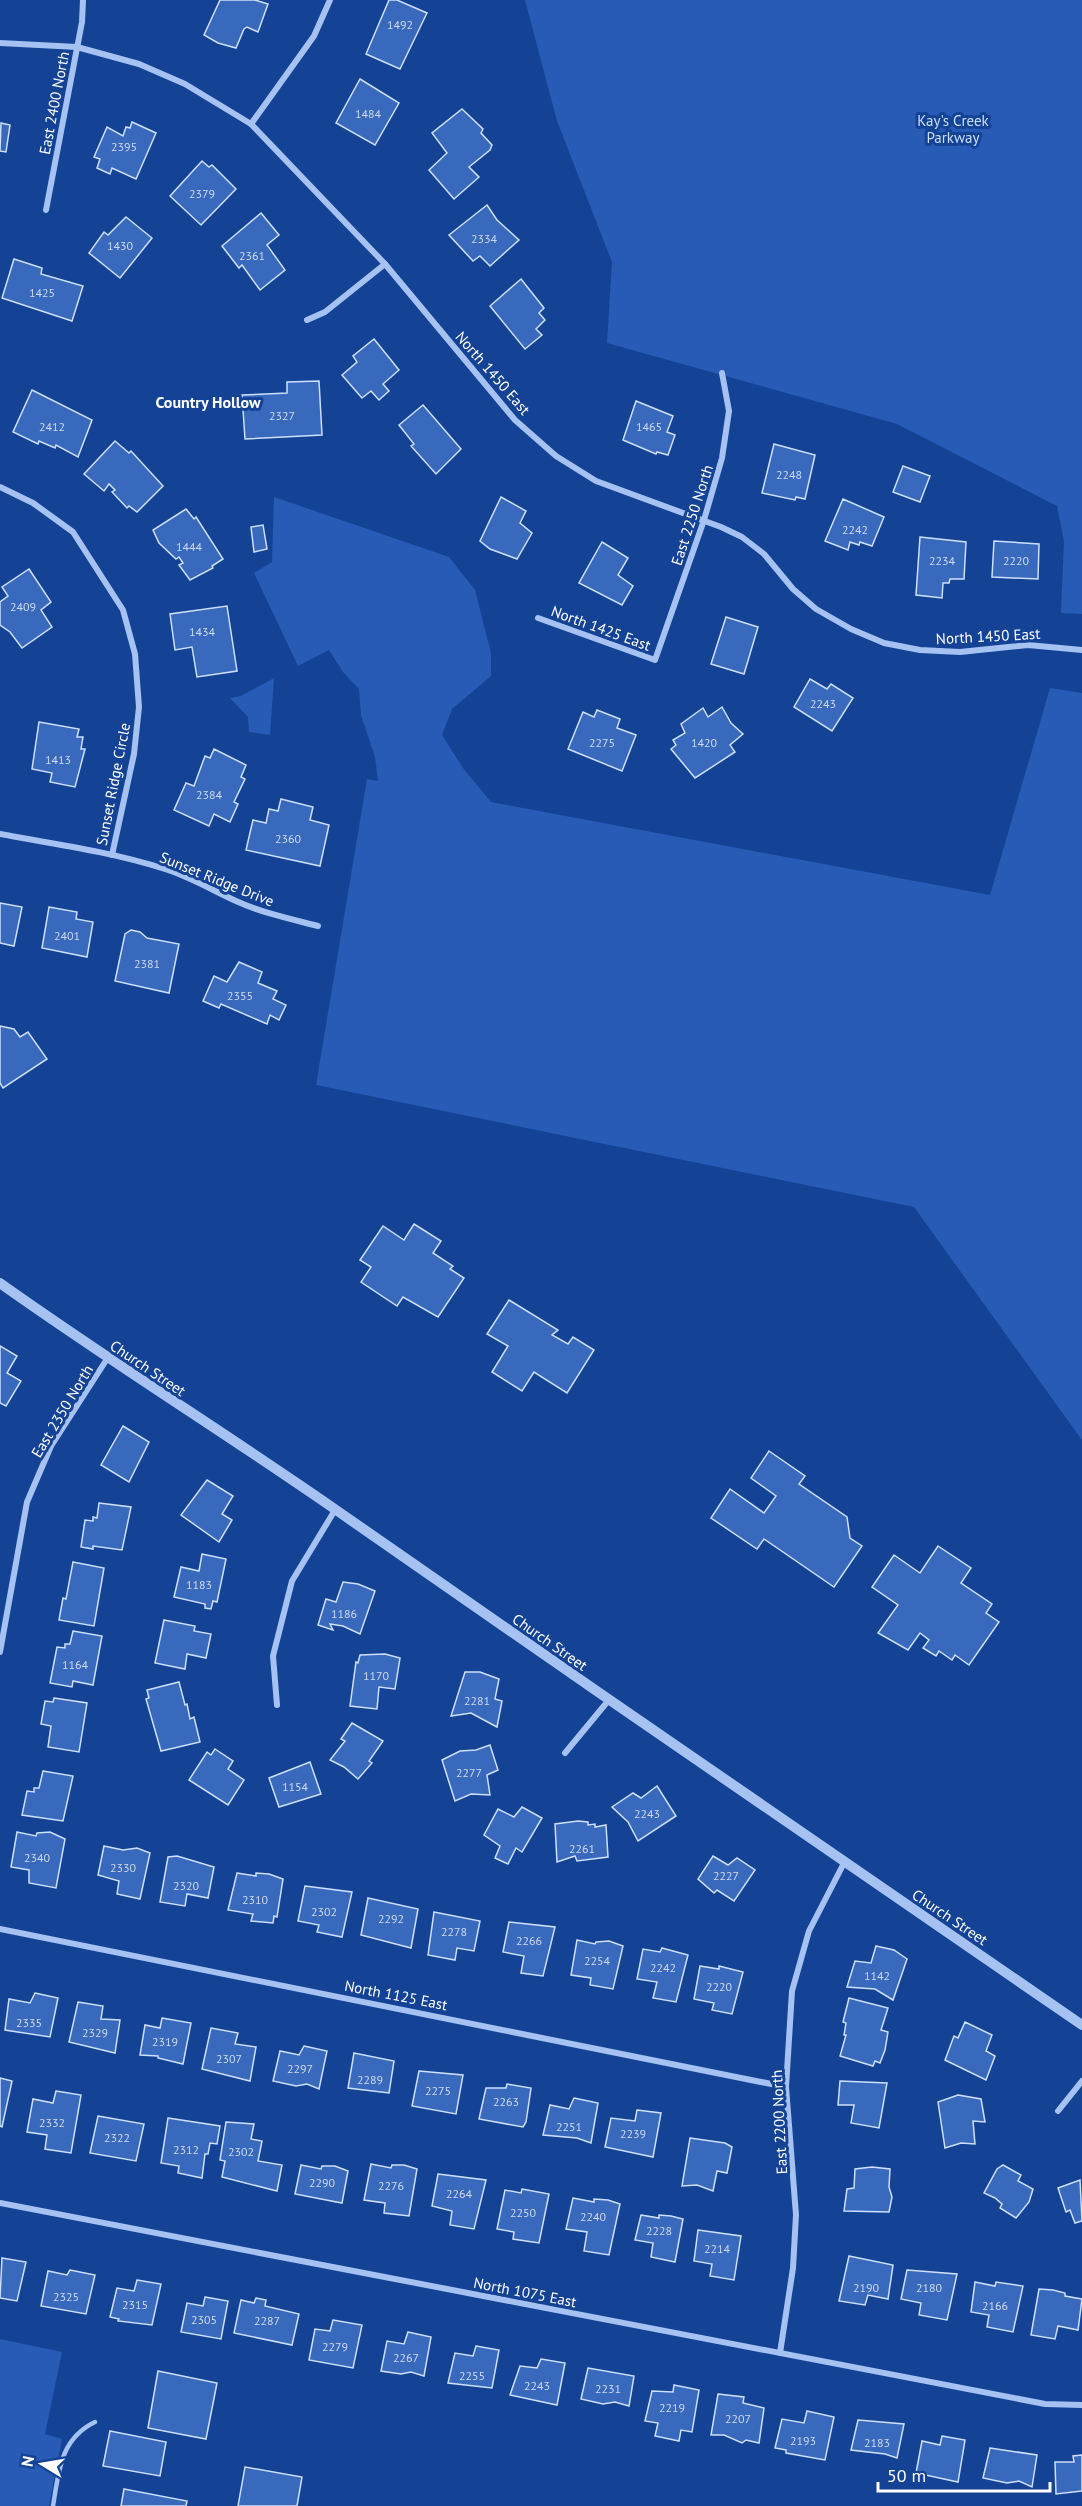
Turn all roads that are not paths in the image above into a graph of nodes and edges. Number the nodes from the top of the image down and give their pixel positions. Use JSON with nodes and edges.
{"nodes":[{"id":1,"x":82,"y":0,"type":"edge"},
{"id":2,"x":330,"y":0,"type":"edge"},
{"id":3,"x":0,"y":43,"type":"edge"},
{"id":4,"x":77,"y":48,"type":"junction"},
{"id":5,"x":251,"y":124,"type":"junction"},
{"id":6,"x":46,"y":210,"type":"dead end"},
{"id":7,"x":385,"y":264,"type":"junction"},
{"id":8,"x":307,"y":320,"type":"dead end"},
{"id":9,"x":722,"y":373,"type":"dead end"},
{"id":10,"x":0,"y":487,"type":"edge"},
{"id":11,"x":704,"y":520,"type":"junction"},
{"id":12,"x":538,"y":618,"type":"dead end"},
{"id":13,"x":1082,"y":650,"type":"edge"},
{"id":14,"x":655,"y":660,"type":"joint"},
{"id":15,"x":0,"y":834,"type":"edge"},
{"id":16,"x":112,"y":855,"type":"junction"},
{"id":17,"x":318,"y":926,"type":"dead end"},
{"id":18,"x":0,"y":1283,"type":"edge"},
{"id":19,"x":107,"y":1359,"type":"junction"},
{"id":20,"x":335,"y":1510,"type":"junction"},
{"id":21,"x":0,"y":1652,"type":"edge"},
{"id":22,"x":608,"y":1701,"type":"junction"},
{"id":23,"x":277,"y":1705,"type":"dead end"},
{"id":24,"x":566,"y":1753,"type":"dead end"},
{"id":25,"x":844,"y":1863,"type":"junction"},
{"id":26,"x":0,"y":1929,"type":"edge"},
{"id":27,"x":1082,"y":2025,"type":"edge"},
{"id":28,"x":1082,"y":2081,"type":"edge"},
{"id":29,"x":786,"y":2087,"type":"junction"},
{"id":30,"x":1058,"y":2111,"type":"dead end"},
{"id":31,"x":0,"y":2203,"type":"edge"},
{"id":32,"x":780,"y":2353,"type":"junction"},
{"id":33,"x":1082,"y":2405,"type":"edge"},
{"id":34,"x":95,"y":2422,"type":"dead end"},
{"id":35,"x":53,"y":2506,"type":"edge"}],
"edges":[{"from":1,"to":4,"type":"street","name":"East 2400 North"},
{"from":2,"to":5,"type":"street"},
{"from":3,"to":4,"type":"street","name":"North 1450 East"},
{"from":4,"to":5,"type":"street","name":"North 1450 East"},
{"from":4,"to":6,"type":"street","name":"East 2400 North"},
{"from":5,"to":7,"type":"street","name":"North 1450 East"},
{"from":7,"to":8,"type":"street"},
{"from":7,"to":11,"type":"street","name":"North 1450 East"},
{"from":9,"to":11,"type":"street","name":"East 2250 North"},
{"from":10,"to":16,"type":"street","name":"Sunset Ridge Circle"},
{"from":11,"to":13,"type":"street","name":"North 1450 East"},
{"from":11,"to":14,"type":"street","name":"East 2250 North"},
{"from":12,"to":14,"type":"street","name":"North 1425 East"},
{"from":15,"to":16,"type":"street","name":"Sunset Ridge Drive"},
{"from":16,"to":17,"type":"street","name":"Sunset Ridge Drive"},
{"from":18,"to":19,"type":"street","name":"Church Street"},
{"from":19,"to":20,"type":"street","name":"Church Street"},
{"from":19,"to":21,"type":"street","name":"East 2350 North"},
{"from":20,"to":22,"type":"street","name":"Church Street"},
{"from":20,"to":23,"type":"street"},
{"from":22,"to":24,"type":"street"},
{"from":22,"to":25,"type":"street","name":"Church Street"},
{"from":25,"to":27,"type":"street","name":"Church Street"},
{"from":25,"to":29,"type":"street","name":"East 2200 North"},
{"from":26,"to":29,"type":"street","name":"North 1125 East"},
{"from":28,"to":30,"type":"street"},
{"from":29,"to":32,"type":"street","name":"East 2200 North"},
{"from":31,"to":32,"type":"street","name":"North 1075 East"},
{"from":32,"to":33,"type":"street","name":"North 1075 East"},
{"from":34,"to":35,"type":"lane"}]}
